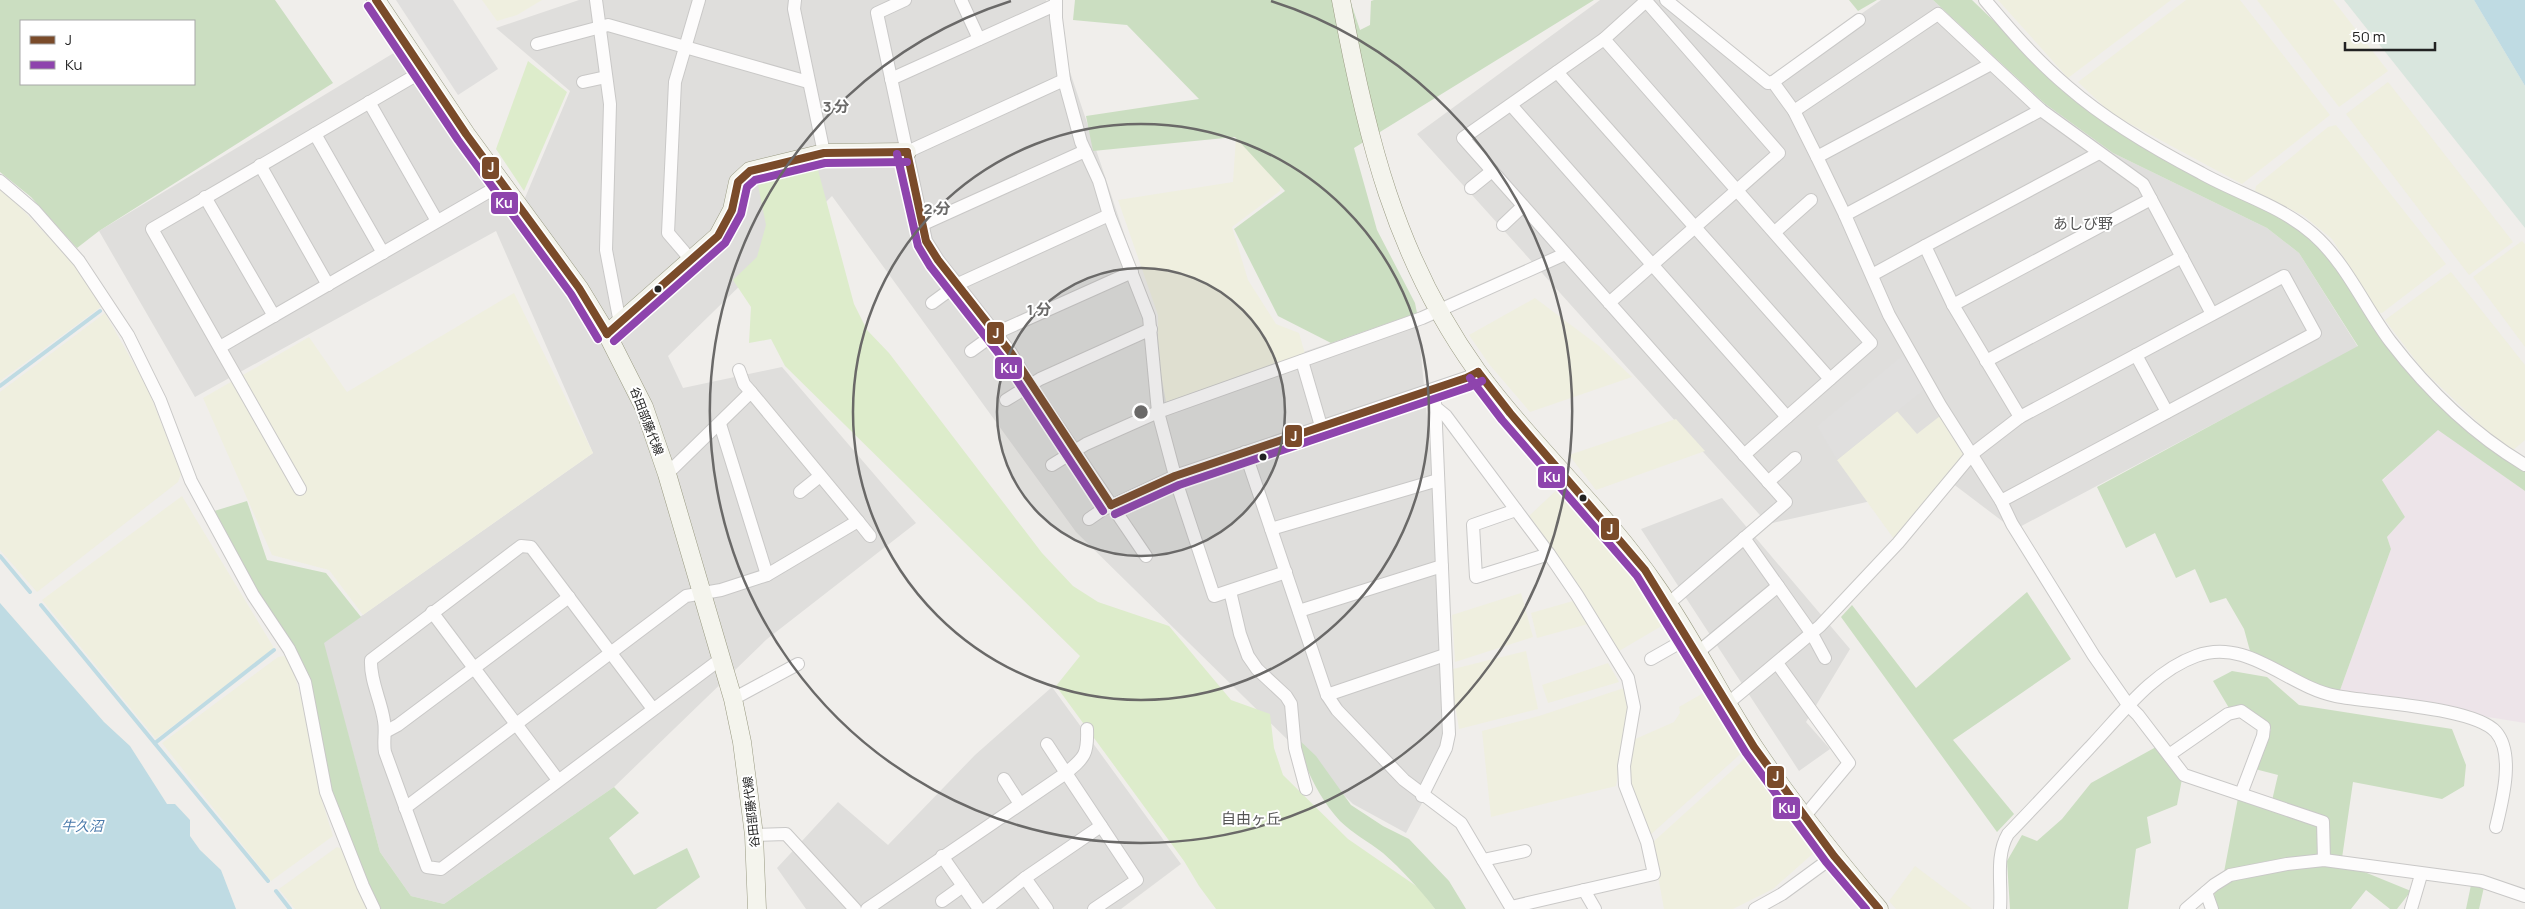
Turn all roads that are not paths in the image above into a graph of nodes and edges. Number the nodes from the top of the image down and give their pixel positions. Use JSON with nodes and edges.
{"nodes":[{"id":1,"x":376,"y":0,"type":"edge"},
{"id":2,"x":596,"y":0,"type":"edge"},
{"id":3,"x":699,"y":0,"type":"edge"},
{"id":4,"x":795,"y":0,"type":"edge"},
{"id":5,"x":903,"y":0,"type":"edge"},
{"id":6,"x":962,"y":0,"type":"edge"},
{"id":7,"x":1341,"y":0,"type":"edge"},
{"id":8,"x":1666,"y":0,"type":"edge"},
{"id":9,"x":1985,"y":0,"type":"edge"},
{"id":10,"x":1056,"y":2,"type":"edge"},
{"id":11,"x":1859,"y":20,"type":"dead end"},
{"id":12,"x":599,"y":25,"type":"junction"},
{"id":13,"x":979,"y":39,"type":"junction"},
{"id":14,"x":1604,"y":39,"type":"junction"},
{"id":15,"x":537,"y":44,"type":"dead end"},
{"id":16,"x":686,"y":47,"type":"junction"},
{"id":17,"x":1991,"y":64,"type":"junction"},
{"id":18,"x":423,"y":71,"type":"junction"},
{"id":19,"x":1558,"y":72,"type":"junction"},
{"id":20,"x":606,"y":77,"type":"junction"},
{"id":21,"x":891,"y":79,"type":"junction"},
{"id":22,"x":1064,"y":80,"type":"junction"},
{"id":23,"x":583,"y":82,"type":"dead end"},
{"id":24,"x":808,"y":82,"type":"junction"},
{"id":25,"x":1773,"y":82,"type":"junction"},
{"id":26,"x":369,"y":102,"type":"junction"},
{"id":27,"x":1511,"y":106,"type":"junction"},
{"id":28,"x":2041,"y":110,"type":"junction"},
{"id":29,"x":1794,"y":111,"type":"junction"},
{"id":30,"x":315,"y":134,"type":"junction"},
{"id":31,"x":1085,"y":151,"type":"junction"},
{"id":32,"x":907,"y":152,"type":"junction"},
{"id":33,"x":824,"y":153,"type":"junction"},
{"id":34,"x":2099,"y":153,"type":"junction"},
{"id":35,"x":1817,"y":157,"type":"junction"},
{"id":36,"x":260,"y":166,"type":"junction"},
{"id":37,"x":1492,"y":171,"type":"junction"},
{"id":38,"x":0,"y":181,"type":"edge"},
{"id":39,"x":502,"y":184,"type":"junction"},
{"id":40,"x":1471,"y":188,"type":"dead end"},
{"id":41,"x":1736,"y":190,"type":"junction"},
{"id":42,"x":206,"y":197,"type":"junction"},
{"id":43,"x":2151,"y":199,"type":"junction"},
{"id":44,"x":1810,"y":200,"type":"dead end"},
{"id":45,"x":1523,"y":206,"type":"junction"},
{"id":46,"x":1109,"y":215,"type":"junction"},
{"id":47,"x":1845,"y":215,"type":"junction"},
{"id":48,"x":438,"y":221,"type":"junction"},
{"id":49,"x":921,"y":225,"type":"junction"},
{"id":50,"x":1503,"y":225,"type":"dead end"},
{"id":51,"x":1694,"y":227,"type":"junction"},
{"id":52,"x":1775,"y":232,"type":"junction"},
{"id":53,"x":1925,"y":246,"type":"junction"},
{"id":54,"x":383,"y":253,"type":"junction"},
{"id":55,"x":1566,"y":254,"type":"junction"},
{"id":56,"x":2182,"y":257,"type":"junction"},
{"id":57,"x":692,"y":261,"type":"junction"},
{"id":58,"x":1652,"y":265,"type":"junction"},
{"id":59,"x":1132,"y":272,"type":"junction"},
{"id":60,"x":1872,"y":275,"type":"junction"},
{"id":61,"x":958,"y":284,"type":"junction"},
{"id":62,"x":328,"y":285,"type":"junction"},
{"id":63,"x":932,"y":303,"type":"dead end"},
{"id":64,"x":1609,"y":303,"type":"junction"},
{"id":65,"x":1953,"y":306,"type":"junction"},
{"id":66,"x":1439,"y":311,"type":"junction"},
{"id":67,"x":2212,"y":314,"type":"junction"},
{"id":68,"x":274,"y":316,"type":"junction"},
{"id":69,"x":614,"y":328,"type":"junction"},
{"id":70,"x":1151,"y":329,"type":"junction"},
{"id":71,"x":996,"y":333,"type":"junction"},
{"id":72,"x":220,"y":347,"type":"junction"},
{"id":73,"x":971,"y":351,"type":"dead end"},
{"id":74,"x":2136,"y":355,"type":"junction"},
{"id":75,"x":1302,"y":360,"type":"junction"},
{"id":76,"x":1986,"y":361,"type":"junction"},
{"id":77,"x":739,"y":370,"type":"dead end"},
{"id":78,"x":1478,"y":372,"type":"junction"},
{"id":79,"x":1830,"y":379,"type":"junction"},
{"id":80,"x":1030,"y":385,"type":"junction"},
{"id":81,"x":1434,"y":389,"type":"junction"},
{"id":82,"x":751,"y":392,"type":"junction"},
{"id":83,"x":1006,"y":400,"type":"dead end"},
{"id":84,"x":1435,"y":407,"type":"junction"},
{"id":85,"x":1158,"y":412,"type":"junction"},
{"id":86,"x":2167,"y":412,"type":"junction"},
{"id":87,"x":2020,"y":417,"type":"junction"},
{"id":88,"x":1787,"y":418,"type":"junction"},
{"id":89,"x":720,"y":424,"type":"junction"},
{"id":90,"x":1322,"y":426,"type":"junction"},
{"id":91,"x":1075,"y":449,"type":"junction"},
{"id":92,"x":1246,"y":452,"type":"junction"},
{"id":93,"x":1972,"y":454,"type":"junction"},
{"id":94,"x":1744,"y":455,"type":"junction"},
{"id":95,"x":1795,"y":458,"type":"dead end"},
{"id":96,"x":1052,"y":464,"type":"dead end"},
{"id":97,"x":2525,"y":465,"type":"edge"},
{"id":98,"x":667,"y":474,"type":"junction"},
{"id":99,"x":820,"y":476,"type":"junction"},
{"id":100,"x":1175,"y":476,"type":"junction"},
{"id":101,"x":1438,"y":480,"type":"junction"},
{"id":102,"x":1768,"y":482,"type":"junction"},
{"id":103,"x":300,"y":489,"type":"dead end"},
{"id":104,"x":800,"y":492,"type":"dead end"},
{"id":105,"x":2001,"y":500,"type":"junction"},
{"id":106,"x":1111,"y":505,"type":"junction"},
{"id":107,"x":1516,"y":510,"type":"junction"},
{"id":108,"x":1089,"y":519,"type":"dead end"},
{"id":109,"x":858,"y":522,"type":"junction"},
{"id":110,"x":1271,"y":529,"type":"junction"},
{"id":111,"x":870,"y":536,"type":"dead end"},
{"id":112,"x":1744,"y":538,"type":"junction"},
{"id":113,"x":1549,"y":554,"type":"junction"},
{"id":114,"x":1146,"y":556,"type":"dead end"},
{"id":115,"x":1442,"y":566,"type":"junction"},
{"id":116,"x":1286,"y":572,"type":"junction"},
{"id":117,"x":767,"y":575,"type":"junction"},
{"id":118,"x":1778,"y":586,"type":"junction"},
{"id":119,"x":1230,"y":591,"type":"junction"},
{"id":120,"x":702,"y":593,"type":"junction"},
{"id":121,"x":568,"y":597,"type":"junction"},
{"id":122,"x":1668,"y":604,"type":"junction"},
{"id":123,"x":1298,"y":610,"type":"junction"},
{"id":124,"x":432,"y":612,"type":"junction"},
{"id":125,"x":1812,"y":634,"type":"junction"},
{"id":126,"x":1692,"y":645,"type":"junction"},
{"id":127,"x":611,"y":653,"type":"junction"},
{"id":128,"x":1444,"y":655,"type":"junction"},
{"id":129,"x":722,"y":658,"type":"junction"},
{"id":130,"x":1651,"y":658,"type":"dead end"},
{"id":131,"x":1826,"y":658,"type":"dead end"},
{"id":132,"x":1777,"y":663,"type":"junction"},
{"id":133,"x":798,"y":664,"type":"dead end"},
{"id":134,"x":474,"y":668,"type":"junction"},
{"id":135,"x":1327,"y":695,"type":"junction"},
{"id":136,"x":733,"y":699,"type":"junction"},
{"id":137,"x":1727,"y":704,"type":"junction"},
{"id":138,"x":2129,"y":706,"type":"junction"},
{"id":139,"x":653,"y":709,"type":"junction"},
{"id":140,"x":516,"y":724,"type":"junction"},
{"id":141,"x":1087,"y":729,"type":"dead end"},
{"id":142,"x":385,"y":732,"type":"junction"},
{"id":143,"x":1047,"y":744,"type":"dead end"},
{"id":144,"x":2169,"y":755,"type":"junction"},
{"id":145,"x":1066,"y":773,"type":"junction"},
{"id":146,"x":1004,"y":779,"type":"dead end"},
{"id":147,"x":558,"y":780,"type":"junction"},
{"id":148,"x":1306,"y":789,"type":"dead end"},
{"id":149,"x":2241,"y":794,"type":"junction"},
{"id":150,"x":1422,"y":796,"type":"junction"},
{"id":151,"x":1020,"y":804,"type":"junction"},
{"id":152,"x":405,"y":808,"type":"junction"},
{"id":153,"x":1804,"y":818,"type":"junction"},
{"id":154,"x":1101,"y":826,"type":"junction"},
{"id":155,"x":2496,"y":827,"type":"dead end"},
{"id":156,"x":754,"y":835,"type":"junction"},
{"id":157,"x":1525,"y":851,"type":"dead end"},
{"id":158,"x":942,"y":856,"type":"junction"},
{"id":159,"x":1834,"y":856,"type":"junction"},
{"id":160,"x":1483,"y":860,"type":"junction"},
{"id":161,"x":2324,"y":860,"type":"junction"},
{"id":162,"x":2421,"y":875,"type":"junction"},
{"id":163,"x":1025,"y":878,"type":"junction"},
{"id":164,"x":963,"y":886,"type":"junction"},
{"id":165,"x":1584,"y":890,"type":"junction"},
{"id":166,"x":2206,"y":892,"type":"junction"},
{"id":167,"x":2525,"y":896,"type":"edge"},
{"id":168,"x":942,"y":901,"type":"dead end"},
{"id":169,"x":1512,"y":908,"type":"edge"},
{"id":170,"x":374,"y":909,"type":"edge"},
{"id":171,"x":757,"y":909,"type":"edge"},
{"id":172,"x":856,"y":909,"type":"edge"},
{"id":173,"x":867,"y":909,"type":"edge"},
{"id":174,"x":979,"y":909,"type":"edge"},
{"id":175,"x":986,"y":909,"type":"edge"},
{"id":176,"x":1046,"y":909,"type":"edge"},
{"id":177,"x":1094,"y":909,"type":"edge"},
{"id":178,"x":1595,"y":909,"type":"edge"},
{"id":179,"x":1755,"y":909,"type":"edge"},
{"id":180,"x":1879,"y":909,"type":"edge"},
{"id":181,"x":2000,"y":909,"type":"edge"},
{"id":182,"x":2186,"y":909,"type":"edge"},
{"id":183,"x":2212,"y":909,"type":"edge"},
{"id":184,"x":2411,"y":909,"type":"edge"}],
"edges":[{"from":1,"to":18,"type":"street","name":"谷田部藤代線"},
{"from":2,"to":12,"type":"street"},
{"from":3,"to":16,"type":"street"},
{"from":4,"to":24,"type":"street"},
{"from":5,"to":21,"type":"street"},
{"from":6,"to":13,"type":"street"},
{"from":7,"to":66,"type":"street"},
{"from":8,"to":25,"type":"street"},
{"from":9,"to":97,"type":"street"},
{"from":10,"to":13,"type":"street"},
{"from":10,"to":22,"type":"street"},
{"from":11,"to":25,"type":"street"},
{"from":12,"to":15,"type":"street"},
{"from":12,"to":16,"type":"street"},
{"from":12,"to":20,"type":"street"},
{"from":13,"to":21,"type":"street"},
{"from":14,"to":19,"type":"street"},
{"from":14,"to":41,"type":"street"},
{"from":14,"to":41,"type":"street"},
{"from":16,"to":24,"type":"street"},
{"from":16,"to":57,"type":"street"},
{"from":17,"to":28,"type":"street"},
{"from":17,"to":29,"type":"street"},
{"from":17,"to":35,"type":"street"},
{"from":18,"to":26,"type":"street"},
{"from":18,"to":39,"type":"street","name":"谷田部藤代線"},
{"from":19,"to":27,"type":"street"},
{"from":19,"to":51,"type":"street"},
{"from":20,"to":23,"type":"street"},
{"from":20,"to":69,"type":"street"},
{"from":21,"to":32,"type":"street"},
{"from":22,"to":31,"type":"street"},
{"from":22,"to":32,"type":"street"},
{"from":24,"to":33,"type":"street"},
{"from":25,"to":29,"type":"street"},
{"from":26,"to":30,"type":"street"},
{"from":26,"to":48,"type":"street"},
{"from":27,"to":37,"type":"street"},
{"from":27,"to":58,"type":"street"},
{"from":28,"to":34,"type":"street"},
{"from":28,"to":47,"type":"street"},
{"from":29,"to":35,"type":"street"},
{"from":30,"to":36,"type":"street"},
{"from":30,"to":54,"type":"street"},
{"from":31,"to":46,"type":"street"},
{"from":31,"to":49,"type":"street"},
{"from":32,"to":33,"type":"street"},
{"from":32,"to":49,"type":"street"},
{"from":33,"to":57,"type":"street"},
{"from":34,"to":43,"type":"street"},
{"from":34,"to":53,"type":"street"},
{"from":35,"to":47,"type":"street"},
{"from":36,"to":42,"type":"street"},
{"from":36,"to":62,"type":"street"},
{"from":37,"to":40,"type":"street"},
{"from":37,"to":45,"type":"street"},
{"from":38,"to":170,"type":"street"},
{"from":39,"to":48,"type":"street"},
{"from":39,"to":69,"type":"street","name":"谷田部藤代線"},
{"from":41,"to":51,"type":"street"},
{"from":41,"to":52,"type":"street"},
{"from":42,"to":68,"type":"street"},
{"from":42,"to":72,"type":"street"},
{"from":43,"to":56,"type":"street"},
{"from":43,"to":65,"type":"street"},
{"from":44,"to":52,"type":"street"},
{"from":45,"to":50,"type":"street"},
{"from":45,"to":55,"type":"street"},
{"from":46,"to":59,"type":"street"},
{"from":46,"to":61,"type":"street"},
{"from":47,"to":60,"type":"street"},
{"from":48,"to":54,"type":"street"},
{"from":49,"to":61,"type":"street"},
{"from":51,"to":58,"type":"street"},
{"from":51,"to":79,"type":"street"},
{"from":52,"to":79,"type":"street"},
{"from":53,"to":60,"type":"street"},
{"from":53,"to":65,"type":"street"},
{"from":54,"to":62,"type":"street"},
{"from":55,"to":64,"type":"street"},
{"from":55,"to":66,"type":"street"},
{"from":56,"to":67,"type":"street"},
{"from":56,"to":76,"type":"street"},
{"from":57,"to":69,"type":"street"},
{"from":58,"to":64,"type":"street"},
{"from":58,"to":88,"type":"street"},
{"from":59,"to":70,"type":"street"},
{"from":59,"to":71,"type":"street"},
{"from":60,"to":93,"type":"street"},
{"from":61,"to":63,"type":"street"},
{"from":61,"to":71,"type":"street"},
{"from":62,"to":68,"type":"street"},
{"from":64,"to":94,"type":"street"},
{"from":65,"to":76,"type":"street"},
{"from":66,"to":75,"type":"street"},
{"from":66,"to":78,"type":"street"},
{"from":67,"to":74,"type":"street"},
{"from":67,"to":86,"type":"street"},
{"from":68,"to":72,"type":"street"},
{"from":69,"to":98,"type":"street","name":"谷田部藤代線"},
{"from":70,"to":80,"type":"street"},
{"from":70,"to":85,"type":"street"},
{"from":71,"to":73,"type":"street"},
{"from":71,"to":80,"type":"street"},
{"from":72,"to":103,"type":"street"},
{"from":74,"to":86,"type":"street"},
{"from":74,"to":87,"type":"street"},
{"from":75,"to":85,"type":"street"},
{"from":75,"to":90,"type":"street"},
{"from":76,"to":87,"type":"street"},
{"from":77,"to":82,"type":"street"},
{"from":78,"to":81,"type":"street"},
{"from":78,"to":122,"type":"street"},
{"from":79,"to":88,"type":"street"},
{"from":80,"to":83,"type":"street"},
{"from":80,"to":91,"type":"street"},
{"from":81,"to":84,"type":"street"},
{"from":81,"to":90,"type":"street"},
{"from":82,"to":89,"type":"street"},
{"from":82,"to":99,"type":"street"},
{"from":84,"to":101,"type":"street"},
{"from":84,"to":107,"type":"street"},
{"from":85,"to":91,"type":"street"},
{"from":85,"to":100,"type":"street"},
{"from":86,"to":105,"type":"street"},
{"from":87,"to":93,"type":"street"},
{"from":88,"to":94,"type":"street"},
{"from":89,"to":98,"type":"street"},
{"from":89,"to":117,"type":"street"},
{"from":90,"to":92,"type":"street"},
{"from":91,"to":96,"type":"street"},
{"from":91,"to":106,"type":"street"},
{"from":92,"to":100,"type":"street"},
{"from":92,"to":110,"type":"street"},
{"from":93,"to":105,"type":"street"},
{"from":93,"to":125,"type":"street"},
{"from":94,"to":102,"type":"street"},
{"from":95,"to":102,"type":"street"},
{"from":98,"to":120,"type":"street","name":"谷田部藤代線"},
{"from":99,"to":104,"type":"street"},
{"from":99,"to":109,"type":"street"},
{"from":100,"to":106,"type":"street"},
{"from":100,"to":119,"type":"street"},
{"from":101,"to":110,"type":"street"},
{"from":101,"to":115,"type":"street"},
{"from":102,"to":112,"type":"street"},
{"from":105,"to":138,"type":"street"},
{"from":106,"to":108,"type":"street"},
{"from":106,"to":114,"type":"street"},
{"from":107,"to":113,"type":"street"},
{"from":107,"to":113,"type":"street"},
{"from":109,"to":111,"type":"street"},
{"from":109,"to":117,"type":"street"},
{"from":110,"to":116,"type":"street"},
{"from":112,"to":118,"type":"street"},
{"from":112,"to":122,"type":"street"},
{"from":113,"to":165,"type":"street"},
{"from":115,"to":123,"type":"street"},
{"from":115,"to":128,"type":"street"},
{"from":116,"to":119,"type":"street"},
{"from":116,"to":123,"type":"street"},
{"from":117,"to":120,"type":"street"},
{"from":118,"to":125,"type":"street"},
{"from":118,"to":126,"type":"street"},
{"from":119,"to":148,"type":"street"},
{"from":120,"to":127,"type":"street"},
{"from":120,"to":129,"type":"street","name":"谷田部藤代線"},
{"from":121,"to":124,"type":"street"},
{"from":121,"to":127,"type":"street"},
{"from":121,"to":134,"type":"street"},
{"from":122,"to":126,"type":"street"},
{"from":123,"to":135,"type":"street"},
{"from":124,"to":134,"type":"street"},
{"from":124,"to":142,"type":"street"},
{"from":125,"to":131,"type":"street"},
{"from":125,"to":132,"type":"street"},
{"from":126,"to":130,"type":"street"},
{"from":126,"to":137,"type":"street"},
{"from":127,"to":139,"type":"street"},
{"from":127,"to":140,"type":"street"},
{"from":128,"to":135,"type":"street"},
{"from":128,"to":150,"type":"street"},
{"from":129,"to":136,"type":"street","name":"谷田部藤代線"},
{"from":129,"to":139,"type":"street"},
{"from":132,"to":137,"type":"street"},
{"from":132,"to":153,"type":"street"},
{"from":133,"to":136,"type":"street"},
{"from":134,"to":140,"type":"street"},
{"from":134,"to":142,"type":"street"},
{"from":135,"to":150,"type":"street"},
{"from":136,"to":156,"type":"street","name":"谷田部藤代線"},
{"from":137,"to":153,"type":"street"},
{"from":138,"to":144,"type":"street"},
{"from":138,"to":155,"type":"street"},
{"from":138,"to":181,"type":"street"},
{"from":139,"to":147,"type":"street"},
{"from":140,"to":147,"type":"street"},
{"from":140,"to":152,"type":"street"},
{"from":141,"to":145,"type":"street"},
{"from":142,"to":152,"type":"street"},
{"from":143,"to":145,"type":"street"},
{"from":144,"to":149,"type":"street"},
{"from":144,"to":149,"type":"street"},
{"from":145,"to":151,"type":"street"},
{"from":145,"to":154,"type":"street"},
{"from":146,"to":151,"type":"street"},
{"from":147,"to":152,"type":"street"},
{"from":149,"to":161,"type":"street"},
{"from":150,"to":160,"type":"street"},
{"from":151,"to":158,"type":"street"},
{"from":153,"to":159,"type":"street"},
{"from":154,"to":163,"type":"street"},
{"from":154,"to":177,"type":"street"},
{"from":156,"to":171,"type":"street","name":"谷田部藤代線"},
{"from":156,"to":172,"type":"street"},
{"from":157,"to":160,"type":"street"},
{"from":158,"to":164,"type":"street"},
{"from":158,"to":173,"type":"street"},
{"from":159,"to":179,"type":"street"},
{"from":159,"to":180,"type":"street"},
{"from":160,"to":169,"type":"street"},
{"from":161,"to":162,"type":"street"},
{"from":161,"to":166,"type":"street"},
{"from":162,"to":167,"type":"street"},
{"from":162,"to":184,"type":"street"},
{"from":163,"to":175,"type":"street"},
{"from":163,"to":176,"type":"street"},
{"from":164,"to":168,"type":"street"},
{"from":164,"to":174,"type":"street"},
{"from":165,"to":169,"type":"street"},
{"from":165,"to":178,"type":"street"},
{"from":166,"to":182,"type":"street"},
{"from":166,"to":183,"type":"street"}]}
